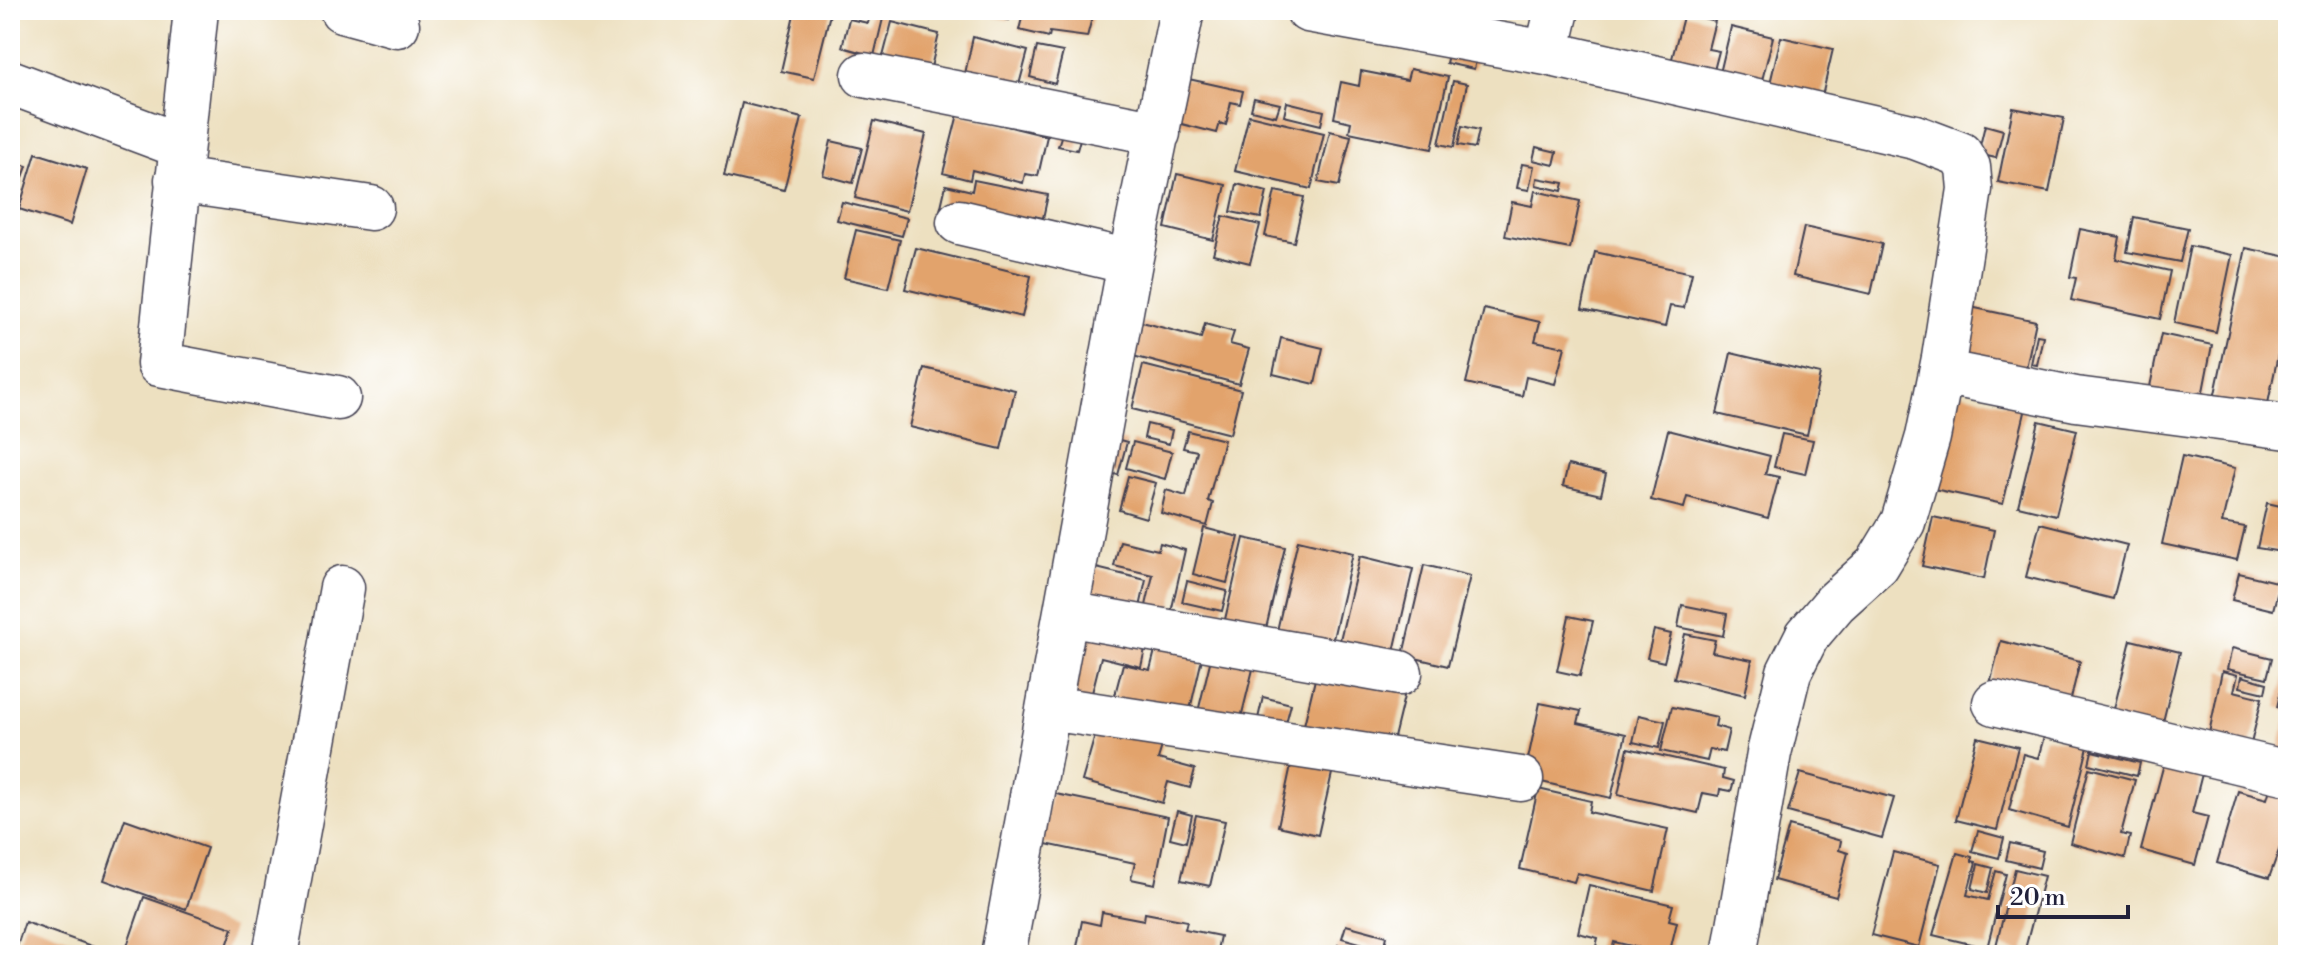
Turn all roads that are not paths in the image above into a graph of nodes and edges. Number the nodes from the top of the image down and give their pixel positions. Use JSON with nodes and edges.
{"nodes":[{"id":1,"x":196,"y":10,"type":"edge"},
{"id":2,"x":342,"y":10,"type":"edge"},
{"id":3,"x":1182,"y":10,"type":"edge"},
{"id":4,"x":1308,"y":10,"type":"edge"},
{"id":5,"x":1557,"y":10,"type":"edge"},
{"id":6,"x":397,"y":25,"type":"dead end"},
{"id":7,"x":1547,"y":53,"type":"junction"},
{"id":8,"x":864,"y":75,"type":"dead end"},
{"id":9,"x":10,"y":82,"type":"edge"},
{"id":10,"x":1158,"y":133,"type":"junction"},
{"id":11,"x":179,"y":163,"type":"junction"},
{"id":12,"x":371,"y":208,"type":"dead end"},
{"id":13,"x":959,"y":222,"type":"dead end"},
{"id":14,"x":1130,"y":262,"type":"junction"},
{"id":15,"x":1941,"y":372,"type":"junction"},
{"id":16,"x":338,"y":398,"type":"dead end"},
{"id":17,"x":2288,"y":427,"type":"edge"},
{"id":18,"x":342,"y":588,"type":"dead end"},
{"id":19,"x":1067,"y":614,"type":"junction"},
{"id":20,"x":1400,"y":673,"type":"dead end"},
{"id":21,"x":1995,"y":703,"type":"dead end"},
{"id":22,"x":1049,"y":708,"type":"junction"},
{"id":23,"x":2288,"y":773,"type":"edge"},
{"id":24,"x":1521,"y":779,"type":"dead end"},
{"id":25,"x":275,"y":955,"type":"edge"},
{"id":26,"x":1003,"y":955,"type":"edge"},
{"id":27,"x":1734,"y":955,"type":"edge"}],
"edges":[{"from":1,"to":11,"type":"street"},
{"from":2,"to":6,"type":"street"},
{"from":3,"to":10,"type":"street"},
{"from":4,"to":7,"type":"street"},
{"from":5,"to":7,"type":"street"},
{"from":7,"to":15,"type":"street"},
{"from":8,"to":10,"type":"street"},
{"from":9,"to":11,"type":"street"},
{"from":10,"to":14,"type":"street"},
{"from":11,"to":12,"type":"street"},
{"from":11,"to":16,"type":"street"},
{"from":13,"to":14,"type":"street"},
{"from":14,"to":19,"type":"street"},
{"from":15,"to":17,"type":"street"},
{"from":15,"to":27,"type":"street"},
{"from":18,"to":25,"type":"street"},
{"from":19,"to":20,"type":"street"},
{"from":19,"to":22,"type":"street"},
{"from":21,"to":23,"type":"street"},
{"from":22,"to":24,"type":"street"},
{"from":22,"to":26,"type":"street"}]}
